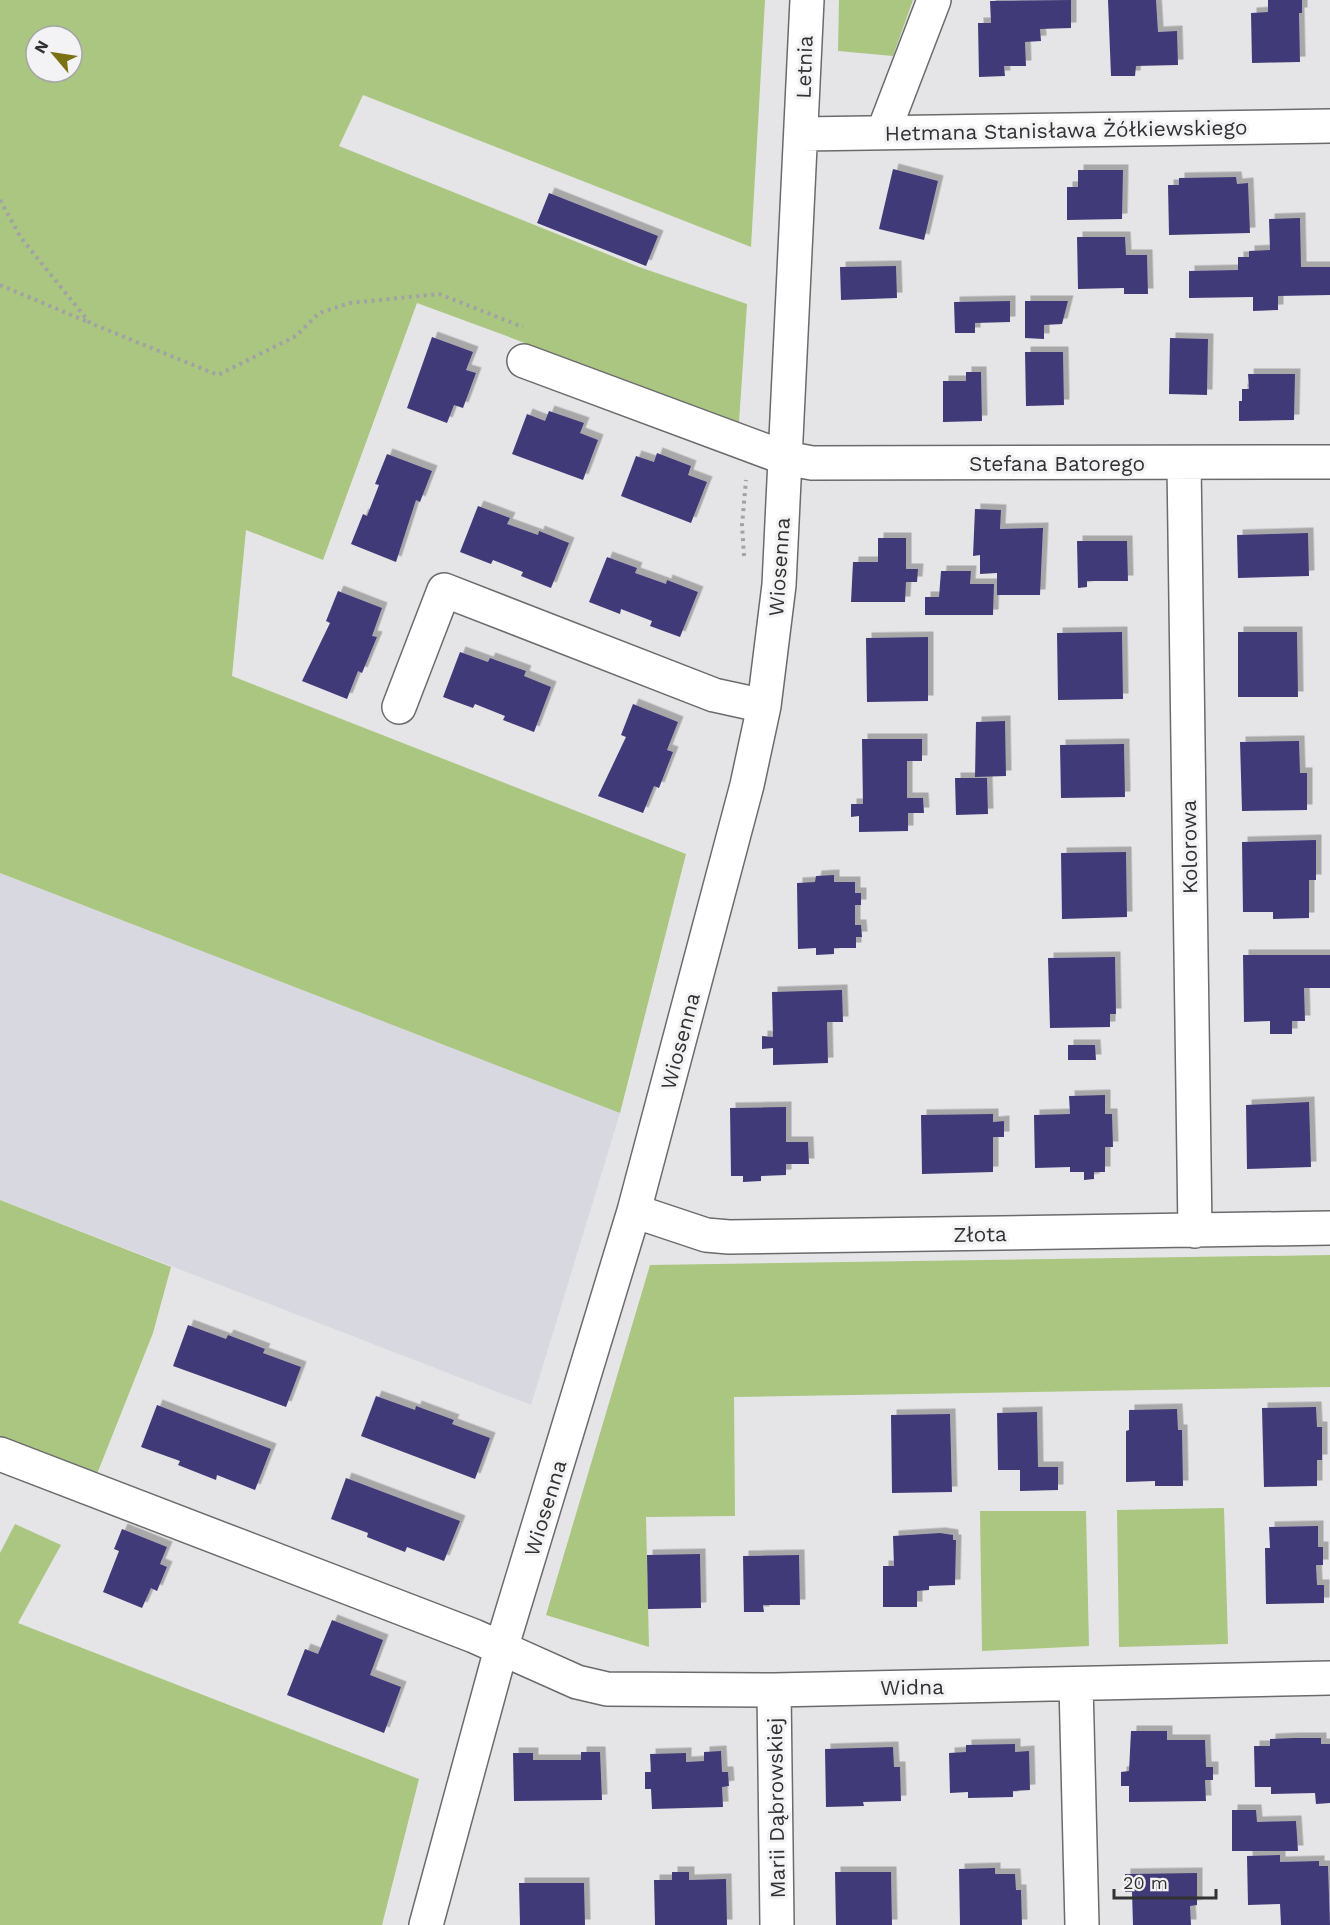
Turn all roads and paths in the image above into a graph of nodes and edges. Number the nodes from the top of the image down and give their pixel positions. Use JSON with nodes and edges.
{"nodes":[{"id":1,"x":807,"y":0,"type":"edge"},
{"id":2,"x":934,"y":0,"type":"edge"},
{"id":3,"x":1330,"y":126,"type":"edge"},
{"id":4,"x":883,"y":133,"type":"junction"},
{"id":5,"x":802,"y":134,"type":"junction"},
{"id":6,"x":0,"y":200,"type":"edge"},
{"id":7,"x":0,"y":285,"type":"edge"},
{"id":8,"x":90,"y":323,"type":"junction"},
{"id":9,"x":529,"y":346,"type":"joint"},
{"id":10,"x":749,"y":444,"type":"junction"},
{"id":11,"x":785,"y":458,"type":"junction"},
{"id":12,"x":1330,"y":462,"type":"edge"},
{"id":13,"x":1184,"y":464,"type":"junction"},
{"id":14,"x":745,"y":567,"type":"dead end"},
{"id":15,"x":399,"y":706,"type":"dead end"},
{"id":16,"x":764,"y":706,"type":"junction"},
{"id":17,"x":634,"y":1210,"type":"junction"},
{"id":18,"x":1330,"y":1228,"type":"edge"},
{"id":19,"x":1195,"y":1231,"type":"junction"},
{"id":20,"x":0,"y":1454,"type":"edge"},
{"id":21,"x":501,"y":1649,"type":"junction"},
{"id":22,"x":1330,"y":1678,"type":"edge"},
{"id":23,"x":1076,"y":1684,"type":"junction"},
{"id":24,"x":774,"y":1690,"type":"junction"},
{"id":25,"x":426,"y":1925,"type":"edge"},
{"id":26,"x":777,"y":1925,"type":"edge"},
{"id":27,"x":1082,"y":1925,"type":"edge"}],
"edges":[{"from":1,"to":5,"type":"street","name":"Letnia"},
{"from":2,"to":4,"type":"street"},
{"from":3,"to":4,"type":"street","name":"Hetmana Stanisława Żółkiewskiego"},
{"from":4,"to":5,"type":"street","name":"Hetmana Stanisława Żółkiewskiego"},
{"from":5,"to":11,"type":"street","name":"Wiosenna"},
{"from":6,"to":8,"type":"path"},
{"from":7,"to":8,"type":"path"},
{"from":8,"to":9,"type":"path"},
{"from":9,"to":10,"type":"street","name":"Stefana Batorego"},
{"from":10,"to":11,"type":"street","name":"Stefana Batorego"},
{"from":10,"to":14,"type":"path"},
{"from":11,"to":13,"type":"street","name":"Stefana Batorego"},
{"from":11,"to":16,"type":"street","name":"Wiosenna"},
{"from":12,"to":13,"type":"street","name":"Stefana Batorego"},
{"from":13,"to":19,"type":"street","name":"Kolorowa"},
{"from":15,"to":16,"type":"street"},
{"from":16,"to":17,"type":"street","name":"Wiosenna"},
{"from":17,"to":19,"type":"street","name":"Złota"},
{"from":17,"to":21,"type":"street","name":"Wiosenna"},
{"from":18,"to":19,"type":"street","name":"Złota"},
{"from":20,"to":21,"type":"street","name":"Widna"},
{"from":21,"to":24,"type":"street","name":"Widna"},
{"from":21,"to":25,"type":"street","name":"Wiosenna"},
{"from":22,"to":23,"type":"street","name":"Widna"},
{"from":23,"to":24,"type":"street","name":"Widna"},
{"from":23,"to":27,"type":"street"},
{"from":24,"to":26,"type":"street","name":"Marii Dąbrowskiej"}]}
